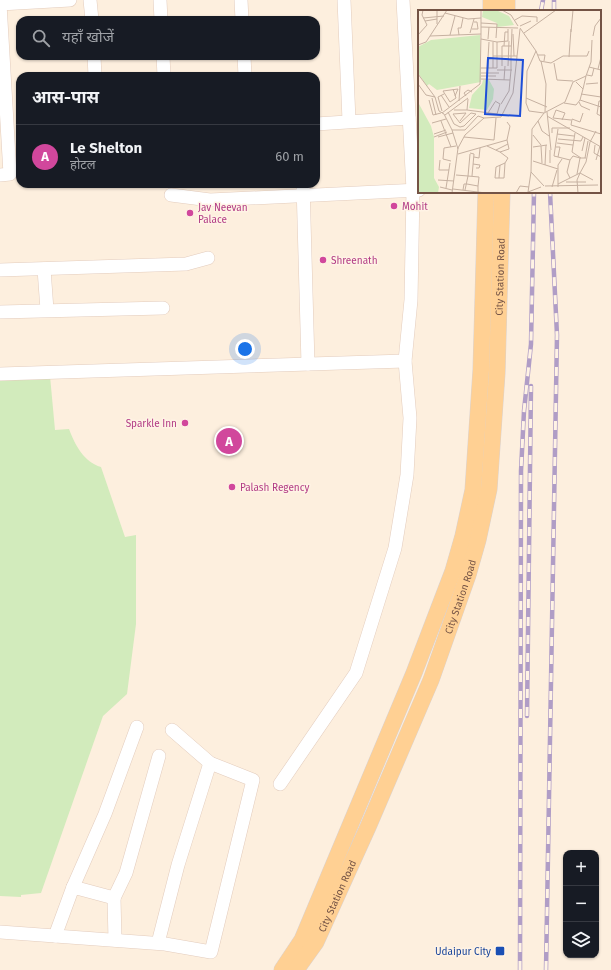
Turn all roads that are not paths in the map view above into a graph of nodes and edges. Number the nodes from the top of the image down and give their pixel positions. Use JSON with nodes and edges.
{"nodes":[{"id":1,"x":70,"y":0,"type":"edge"},
{"id":2,"x":90,"y":0,"type":"edge"},
{"id":3,"x":160,"y":0,"type":"edge"},
{"id":4,"x":241,"y":0,"type":"edge"},
{"id":5,"x":344,"y":0,"type":"edge"},
{"id":6,"x":403,"y":0,"type":"edge"},
{"id":7,"x":0,"y":3,"type":"edge"},
{"id":8,"x":92,"y":16,"type":"edge"},
{"id":9,"x":161,"y":16,"type":"edge"},
{"id":10,"x":242,"y":16,"type":"edge"},
{"id":11,"x":94,"y":60,"type":"edge"},
{"id":12,"x":163,"y":60,"type":"edge"},
{"id":13,"x":244,"y":60,"type":"edge"},
{"id":14,"x":95,"y":72,"type":"edge"},
{"id":15,"x":164,"y":72,"type":"edge"},
{"id":16,"x":245,"y":72,"type":"edge"},
{"id":17,"x":409,"y":118,"type":"junction"},
{"id":18,"x":349,"y":121,"type":"junction"},
{"id":19,"x":320,"y":124,"type":"edge"},
{"id":20,"x":10,"y":174,"type":"edge"},
{"id":21,"x":304,"y":190,"type":"edge"},
{"id":22,"x":416,"y":190,"type":"edge"},
{"id":23,"x":486,"y":193,"type":"edge"},
{"id":24,"x":502,"y":193,"type":"edge"},
{"id":25,"x":171,"y":194,"type":"edge"},
{"id":26,"x":208,"y":258,"type":"dead end"},
{"id":27,"x":44,"y":269,"type":"junction"},
{"id":28,"x":0,"y":270,"type":"edge"},
{"id":29,"x":163,"y":308,"type":"dead end"},
{"id":30,"x":47,"y":310,"type":"junction"},
{"id":31,"x":0,"y":312,"type":"edge"},
{"id":32,"x":405,"y":361,"type":"junction"},
{"id":33,"x":308,"y":364,"type":"junction"},
{"id":34,"x":0,"y":374,"type":"edge"},
{"id":35,"x":137,"y":727,"type":"dead end"},
{"id":36,"x":172,"y":730,"type":"dead end"},
{"id":37,"x":159,"y":756,"type":"dead end"},
{"id":38,"x":210,"y":763,"type":"junction"},
{"id":39,"x":280,"y":784,"type":"dead end"},
{"id":40,"x":73,"y":887,"type":"junction"},
{"id":41,"x":114,"y":898,"type":"junction"},
{"id":42,"x":0,"y":932,"type":"edge"},
{"id":43,"x":55,"y":936,"type":"junction"},
{"id":44,"x":115,"y":940,"type":"junction"},
{"id":45,"x":158,"y":943,"type":"junction"},
{"id":46,"x":282,"y":970,"type":"edge"},
{"id":47,"x":296,"y":970,"type":"edge"}],
"edges":[{"from":1,"to":7,"type":"street"},
{"from":2,"to":8,"type":"street"},
{"from":3,"to":9,"type":"street"},
{"from":4,"to":10,"type":"street"},
{"from":5,"to":18,"type":"street"},
{"from":6,"to":17,"type":"street"},
{"from":7,"to":20,"type":"street"},
{"from":11,"to":14,"type":"street"},
{"from":12,"to":15,"type":"street"},
{"from":13,"to":16,"type":"street"},
{"from":17,"to":18,"type":"street"},
{"from":17,"to":22,"type":"street"},
{"from":18,"to":19,"type":"street"},
{"from":21,"to":22,"type":"street"},
{"from":21,"to":25,"type":"street"},
{"from":21,"to":33,"type":"street"},
{"from":22,"to":32,"type":"street"},
{"from":23,"to":46,"type":"main road","name":"City Station Road"},
{"from":24,"to":47,"type":"main road","name":"City Station Road"},
{"from":26,"to":27,"type":"street"},
{"from":27,"to":28,"type":"street"},
{"from":27,"to":30,"type":"street"},
{"from":29,"to":30,"type":"street"},
{"from":30,"to":31,"type":"street"},
{"from":32,"to":33,"type":"street"},
{"from":32,"to":39,"type":"street"},
{"from":33,"to":34,"type":"street"},
{"from":35,"to":40,"type":"street"},
{"from":36,"to":38,"type":"street"},
{"from":37,"to":41,"type":"street"},
{"from":38,"to":45,"type":"street"},
{"from":38,"to":45,"type":"street"},
{"from":40,"to":41,"type":"street"},
{"from":40,"to":43,"type":"street"},
{"from":41,"to":44,"type":"street"},
{"from":42,"to":43,"type":"street"},
{"from":43,"to":44,"type":"street"},
{"from":44,"to":45,"type":"street"}]}
